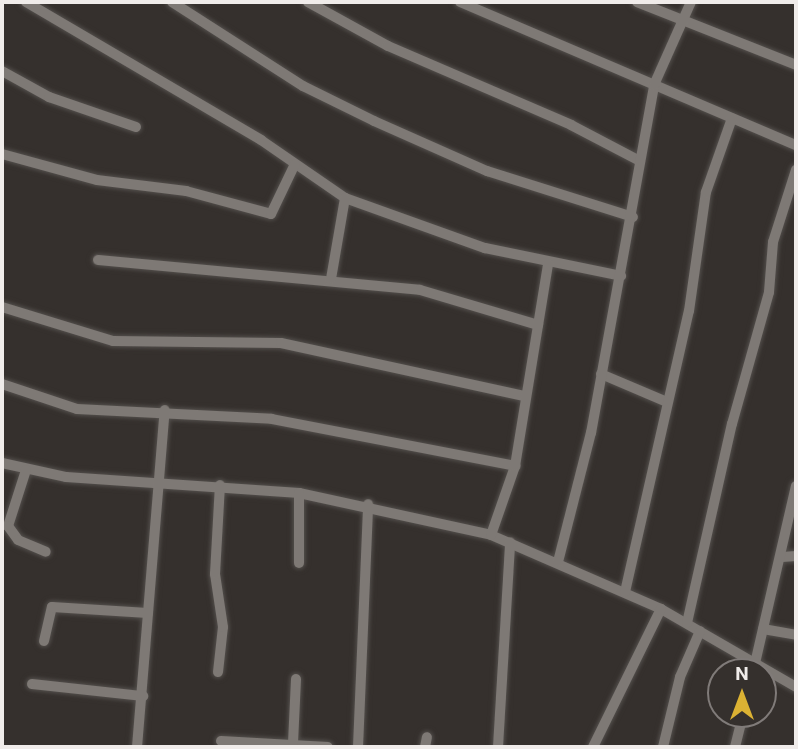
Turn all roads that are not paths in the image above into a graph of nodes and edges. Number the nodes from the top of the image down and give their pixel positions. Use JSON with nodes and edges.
{"nodes":[{"id":1,"x":26,"y":2,"type":"edge"},
{"id":2,"x":172,"y":2,"type":"edge"},
{"id":3,"x":308,"y":2,"type":"edge"},
{"id":4,"x":460,"y":2,"type":"edge"},
{"id":5,"x":637,"y":2,"type":"edge"},
{"id":6,"x":691,"y":2,"type":"edge"},
{"id":7,"x":681,"y":20,"type":"junction"},
{"id":8,"x":796,"y":65,"type":"edge"},
{"id":9,"x":2,"y":71,"type":"edge"},
{"id":10,"x":654,"y":85,"type":"junction"},
{"id":11,"x":732,"y":118,"type":"junction"},
{"id":12,"x":136,"y":127,"type":"dead end"},
{"id":13,"x":796,"y":145,"type":"edge"},
{"id":14,"x":2,"y":154,"type":"edge"},
{"id":15,"x":640,"y":161,"type":"junction"},
{"id":16,"x":295,"y":164,"type":"junction"},
{"id":17,"x":796,"y":170,"type":"edge"},
{"id":18,"x":345,"y":198,"type":"junction"},
{"id":19,"x":633,"y":217,"type":"junction"},
{"id":20,"x":98,"y":260,"type":"dead end"},
{"id":21,"x":548,"y":264,"type":"junction"},
{"id":22,"x":621,"y":275,"type":"junction"},
{"id":23,"x":331,"y":279,"type":"junction"},
{"id":24,"x":2,"y":307,"type":"edge"},
{"id":25,"x":538,"y":325,"type":"junction"},
{"id":26,"x":601,"y":374,"type":"junction"},
{"id":27,"x":2,"y":384,"type":"edge"},
{"id":28,"x":525,"y":396,"type":"junction"},
{"id":29,"x":667,"y":402,"type":"junction"},
{"id":30,"x":164,"y":410,"type":"junction"},
{"id":31,"x":2,"y":463,"type":"edge"},
{"id":32,"x":515,"y":466,"type":"junction"},
{"id":33,"x":26,"y":470,"type":"junction"},
{"id":34,"x":159,"y":485,"type":"junction"},
{"id":35,"x":220,"y":485,"type":"junction"},
{"id":36,"x":796,"y":486,"type":"edge"},
{"id":37,"x":299,"y":493,"type":"junction"},
{"id":38,"x":368,"y":504,"type":"junction"},
{"id":39,"x":491,"y":536,"type":"junction"},
{"id":40,"x":510,"y":542,"type":"junction"},
{"id":41,"x":46,"y":552,"type":"dead end"},
{"id":42,"x":796,"y":555,"type":"edge"},
{"id":43,"x":782,"y":557,"type":"junction"},
{"id":44,"x":558,"y":562,"type":"junction"},
{"id":45,"x":299,"y":563,"type":"dead end"},
{"id":46,"x":625,"y":592,"type":"junction"},
{"id":47,"x":661,"y":609,"type":"junction"},
{"id":48,"x":148,"y":613,"type":"junction"},
{"id":49,"x":687,"y":623,"type":"junction"},
{"id":50,"x":763,"y":629,"type":"junction"},
{"id":51,"x":700,"y":631,"type":"junction"},
{"id":52,"x":796,"y":635,"type":"edge"},
{"id":53,"x":44,"y":641,"type":"dead end"},
{"id":54,"x":741,"y":658,"type":"edge"},
{"id":55,"x":757,"y":658,"type":"edge"},
{"id":56,"x":218,"y":672,"type":"dead end"},
{"id":57,"x":777,"y":678,"type":"edge"},
{"id":58,"x":296,"y":679,"type":"dead end"},
{"id":59,"x":32,"y":684,"type":"dead end"},
{"id":60,"x":796,"y":687,"type":"edge"},
{"id":61,"x":143,"y":696,"type":"junction"},
{"id":62,"x":740,"y":728,"type":"edge"},
{"id":63,"x":221,"y":741,"type":"dead end"},
{"id":64,"x":293,"y":743,"type":"junction"},
{"id":65,"x":137,"y":747,"type":"edge"},
{"id":66,"x":328,"y":747,"type":"edge"},
{"id":67,"x":358,"y":747,"type":"edge"},
{"id":68,"x":498,"y":747,"type":"edge"},
{"id":69,"x":593,"y":747,"type":"edge"},
{"id":70,"x":663,"y":747,"type":"edge"},
{"id":71,"x":735,"y":747,"type":"edge"}],
"edges":[{"from":1,"to":16,"type":"street"},
{"from":2,"to":19,"type":"street"},
{"from":3,"to":15,"type":"street"},
{"from":4,"to":10,"type":"street"},
{"from":5,"to":7,"type":"street"},
{"from":6,"to":7,"type":"street"},
{"from":7,"to":8,"type":"street"},
{"from":7,"to":10,"type":"street"},
{"from":9,"to":12,"type":"street"},
{"from":10,"to":11,"type":"street"},
{"from":10,"to":15,"type":"street"},
{"from":11,"to":13,"type":"street"},
{"from":11,"to":29,"type":"street"},
{"from":14,"to":16,"type":"street"},
{"from":15,"to":19,"type":"street"},
{"from":16,"to":18,"type":"street"},
{"from":17,"to":49,"type":"street"},
{"from":18,"to":21,"type":"street"},
{"from":18,"to":23,"type":"street"},
{"from":19,"to":22,"type":"street"},
{"from":20,"to":23,"type":"street"},
{"from":21,"to":22,"type":"street"},
{"from":21,"to":25,"type":"street"},
{"from":22,"to":26,"type":"street"},
{"from":23,"to":25,"type":"street"},
{"from":24,"to":28,"type":"street"},
{"from":25,"to":28,"type":"street"},
{"from":26,"to":29,"type":"street"},
{"from":26,"to":44,"type":"street"},
{"from":27,"to":30,"type":"street"},
{"from":28,"to":32,"type":"street"},
{"from":29,"to":46,"type":"street"},
{"from":30,"to":32,"type":"street"},
{"from":30,"to":34,"type":"street"},
{"from":31,"to":33,"type":"street"},
{"from":32,"to":39,"type":"street"},
{"from":33,"to":34,"type":"street"},
{"from":33,"to":41,"type":"street"},
{"from":34,"to":35,"type":"street"},
{"from":34,"to":48,"type":"street"},
{"from":35,"to":37,"type":"street"},
{"from":35,"to":56,"type":"street"},
{"from":36,"to":43,"type":"street"},
{"from":37,"to":38,"type":"street"},
{"from":37,"to":45,"type":"street"},
{"from":38,"to":39,"type":"street"},
{"from":38,"to":67,"type":"street"},
{"from":39,"to":40,"type":"street"},
{"from":40,"to":44,"type":"street"},
{"from":40,"to":68,"type":"street"},
{"from":42,"to":43,"type":"street"},
{"from":43,"to":50,"type":"street"},
{"from":44,"to":46,"type":"street"},
{"from":46,"to":47,"type":"street"},
{"from":47,"to":49,"type":"street"},
{"from":47,"to":69,"type":"street"},
{"from":48,"to":53,"type":"street"},
{"from":48,"to":61,"type":"street"},
{"from":49,"to":51,"type":"street"},
{"from":50,"to":52,"type":"street"},
{"from":50,"to":55,"type":"street"},
{"from":51,"to":54,"type":"street"},
{"from":51,"to":70,"type":"street"},
{"from":57,"to":60,"type":"street"},
{"from":58,"to":64,"type":"street"},
{"from":59,"to":61,"type":"street"},
{"from":61,"to":65,"type":"street"},
{"from":62,"to":71,"type":"street"},
{"from":63,"to":64,"type":"street"},
{"from":64,"to":66,"type":"street"}]}
